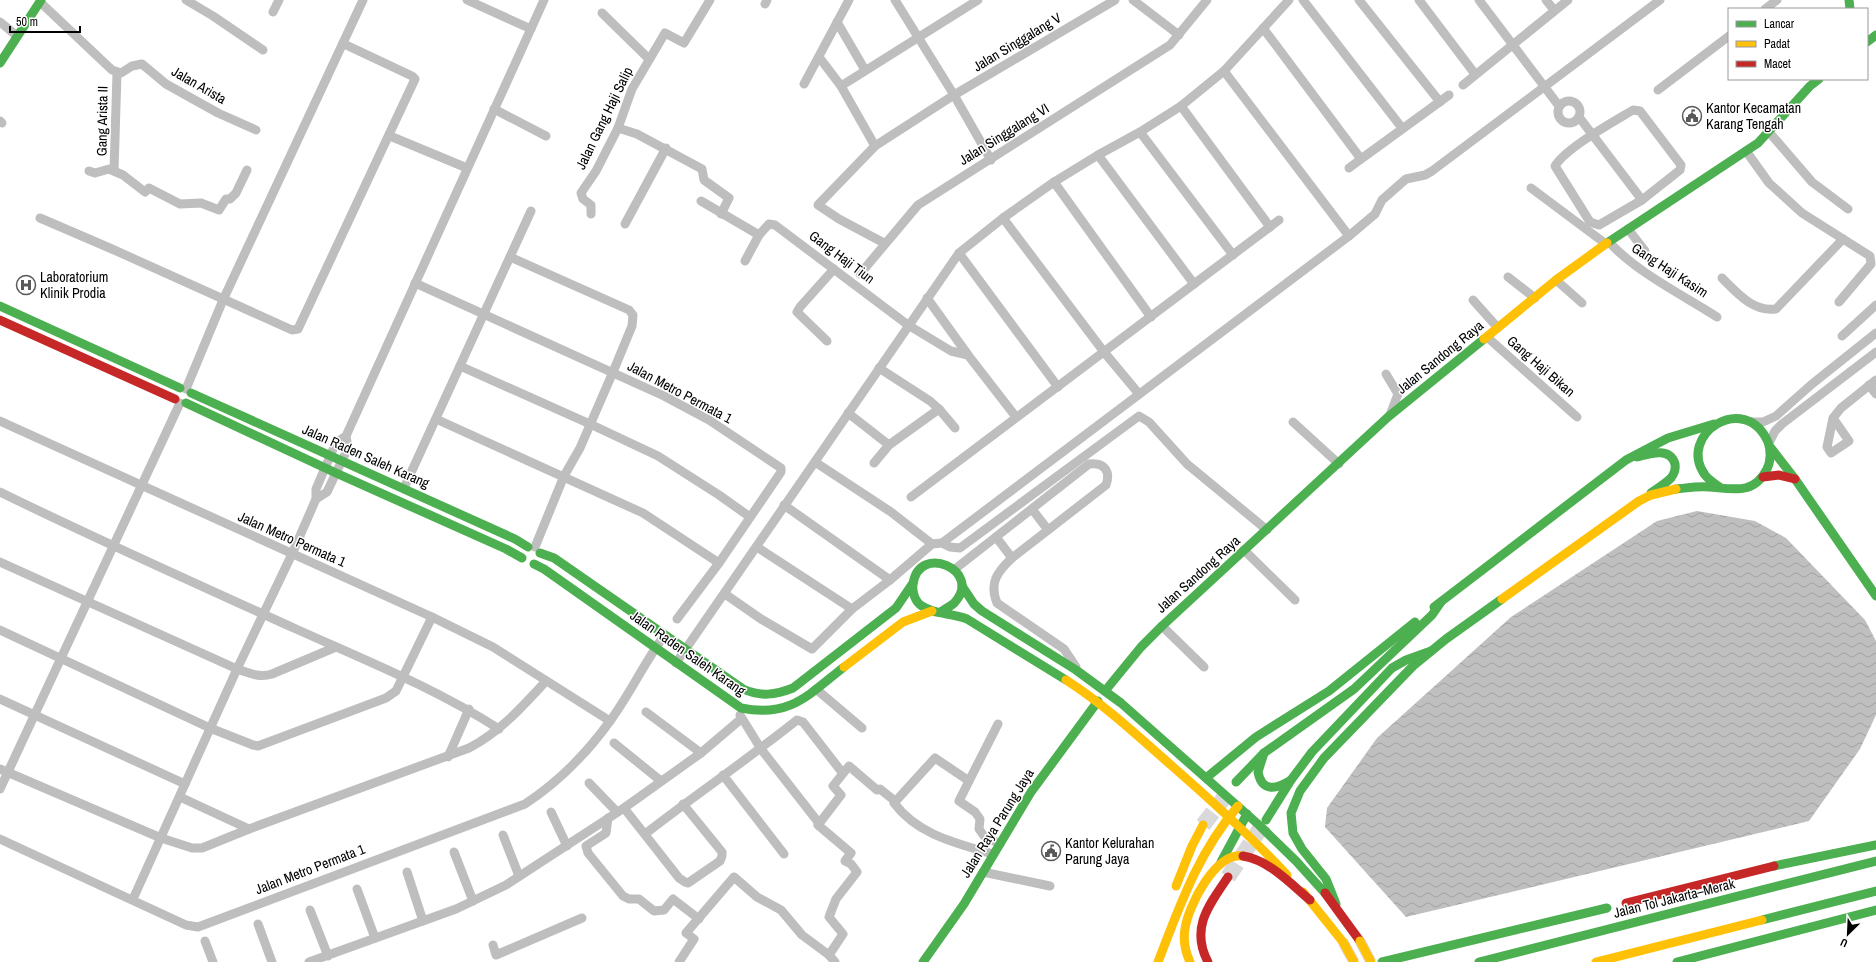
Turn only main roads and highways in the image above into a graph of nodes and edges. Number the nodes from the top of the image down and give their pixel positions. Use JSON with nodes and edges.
{"nodes":[{"id":1,"x":41,"y":1,"type":"edge"},
{"id":2,"x":1876,"y":35,"type":"edge"},
{"id":3,"x":1868,"y":41,"type":"edge"},
{"id":4,"x":0,"y":63,"type":"edge"},
{"id":5,"x":1818,"y":80,"type":"edge"},
{"id":6,"x":0,"y":306,"type":"edge"},
{"id":7,"x":0,"y":320,"type":"edge"},
{"id":8,"x":186,"y":390,"type":"junction"},
{"id":9,"x":180,"y":402,"type":"junction"},
{"id":10,"x":1716,"y":423,"type":"junction"},
{"id":11,"x":1770,"y":446,"type":"junction"},
{"id":12,"x":1626,"y":460,"type":"junction"},
{"id":13,"x":1763,"y":477,"type":"junction"},
{"id":14,"x":1795,"y":479,"type":"junction"},
{"id":15,"x":1721,"y":488,"type":"junction"},
{"id":16,"x":1647,"y":497,"type":"junction"},
{"id":17,"x":534,"y":549,"type":"junction"},
{"id":18,"x":522,"y":558,"type":"junction"},
{"id":19,"x":534,"y":564,"type":"junction"},
{"id":20,"x":913,"y":583,"type":"junction"},
{"id":21,"x":962,"y":586,"type":"junction"},
{"id":22,"x":1876,"y":596,"type":"edge"},
{"id":23,"x":1441,"y":602,"type":"junction"},
{"id":24,"x":932,"y":611,"type":"junction"},
{"id":25,"x":942,"y":611,"type":"junction"},
{"id":26,"x":1431,"y":651,"type":"junction"},
{"id":27,"x":1105,"y":691,"type":"junction"},
{"id":28,"x":1098,"y":701,"type":"junction"},
{"id":29,"x":1264,"y":754,"type":"junction"},
{"id":30,"x":1206,"y":778,"type":"junction"},
{"id":31,"x":1291,"y":780,"type":"junction"},
{"id":32,"x":1236,"y":782,"type":"dead end"},
{"id":33,"x":1238,"y":806,"type":"junction"},
{"id":34,"x":1247,"y":814,"type":"junction"},
{"id":35,"x":1228,"y":816,"type":"junction"},
{"id":36,"x":1266,"y":820,"type":"tunnel mouth"},
{"id":37,"x":1203,"y":825,"type":"tunnel mouth"},
{"id":38,"x":1240,"y":827,"type":"junction"},
{"id":39,"x":1876,"y":844,"type":"edge"},
{"id":40,"x":1876,"y":861,"type":"edge"},
{"id":41,"x":1221,"y":862,"type":"junction"},
{"id":42,"x":1228,"y":877,"type":"tunnel mouth"},
{"id":43,"x":1876,"y":891,"type":"edge"},
{"id":44,"x":1172,"y":897,"type":"dead end"},
{"id":45,"x":1310,"y":900,"type":"junction"},
{"id":46,"x":1626,"y":903,"type":"dead end"},
{"id":47,"x":1337,"y":907,"type":"junction"},
{"id":48,"x":1606,"y":908,"type":"dead end"},
{"id":49,"x":1876,"y":910,"type":"edge"},
{"id":50,"x":1468,"y":942,"type":"junction"},
{"id":51,"x":923,"y":962,"type":"edge"},
{"id":52,"x":1158,"y":962,"type":"edge"},
{"id":53,"x":1190,"y":962,"type":"edge"},
{"id":54,"x":1208,"y":962,"type":"edge"},
{"id":55,"x":1348,"y":962,"type":"edge"},
{"id":56,"x":1354,"y":962,"type":"edge"},
{"id":57,"x":1371,"y":962,"type":"edge"},
{"id":58,"x":1382,"y":962,"type":"edge"},
{"id":59,"x":1479,"y":962,"type":"edge"},
{"id":60,"x":1596,"y":962,"type":"edge"},
{"id":61,"x":1677,"y":962,"type":"edge"}],
"edges":[{"from":1,"to":4,"type":"main road"},
{"from":2,"to":3,"type":"main road"},
{"from":5,"to":27,"type":"main road","name":"Jalan Sandong Raya"},
{"from":6,"to":8,"type":"main road","name":"Jalan Raden Saleh Karang"},
{"from":7,"to":9,"type":"main road","name":"Jalan Raden Saleh Karang"},
{"from":8,"to":9,"type":"main road"},
{"from":8,"to":9,"type":"main road"},
{"from":8,"to":17,"type":"main road","name":"Jalan Raden Saleh Karang"},
{"from":9,"to":18,"type":"main road","name":"Jalan Raden Saleh Karang"},
{"from":10,"to":11,"type":"main road"},
{"from":10,"to":12,"type":"main road"},
{"from":10,"to":15,"type":"main road"},
{"from":11,"to":13,"type":"main road"},
{"from":11,"to":14,"type":"main road"},
{"from":12,"to":16,"type":"main road"},
{"from":12,"to":23,"type":"main road"},
{"from":13,"to":14,"type":"main road"},
{"from":13,"to":15,"type":"main road"},
{"from":14,"to":22,"type":"main road"},
{"from":15,"to":16,"type":"main road"},
{"from":16,"to":26,"type":"main road"},
{"from":17,"to":18,"type":"main road"},
{"from":17,"to":19,"type":"main road"},
{"from":17,"to":20,"type":"main road","name":"Jalan Raden Saleh Karang"},
{"from":18,"to":19,"type":"main road"},
{"from":19,"to":24,"type":"main road","name":"Jalan Raden Saleh Karang"},
{"from":20,"to":21,"type":"main road"},
{"from":20,"to":24,"type":"main road"},
{"from":21,"to":25,"type":"main road"},
{"from":21,"to":27,"type":"main road"},
{"from":23,"to":29,"type":"main road"},
{"from":23,"to":30,"type":"main road"},
{"from":24,"to":25,"type":"main road"},
{"from":25,"to":28,"type":"main road"},
{"from":26,"to":31,"type":"main road"},
{"from":26,"to":47,"type":"main road"},
{"from":27,"to":30,"type":"main road"},
{"from":28,"to":35,"type":"main road"},
{"from":28,"to":51,"type":"main road","name":"Jalan Raya Parung Jaya"},
{"from":29,"to":31,"type":"main road"},
{"from":29,"to":32,"type":"main road"},
{"from":30,"to":33,"type":"main road"},
{"from":31,"to":36,"type":"main road"},
{"from":33,"to":34,"type":"main road"},
{"from":33,"to":35,"type":"main road"},
{"from":34,"to":38,"type":"main road"},
{"from":34,"to":47,"type":"main road"},
{"from":35,"to":38,"type":"main road"},
{"from":35,"to":52,"type":"main road"},
{"from":37,"to":44,"type":"main road"},
{"from":38,"to":41,"type":"main road"},
{"from":38,"to":45,"type":"main road"},
{"from":39,"to":46,"type":"main road"},
{"from":40,"to":59,"type":"main road","name":"Jalan Tol Jakarta–Merak"},
{"from":41,"to":45,"type":"main road"},
{"from":41,"to":53,"type":"main road"},
{"from":42,"to":54,"type":"main road"},
{"from":43,"to":60,"type":"main road"},
{"from":45,"to":56,"type":"main road","bridge":true},
{"from":47,"to":57,"type":"main road","bridge":true},
{"from":48,"to":50,"type":"main road"},
{"from":49,"to":61,"type":"main road"},
{"from":50,"to":55,"type":"main road"},
{"from":50,"to":58,"type":"main road"}]}
